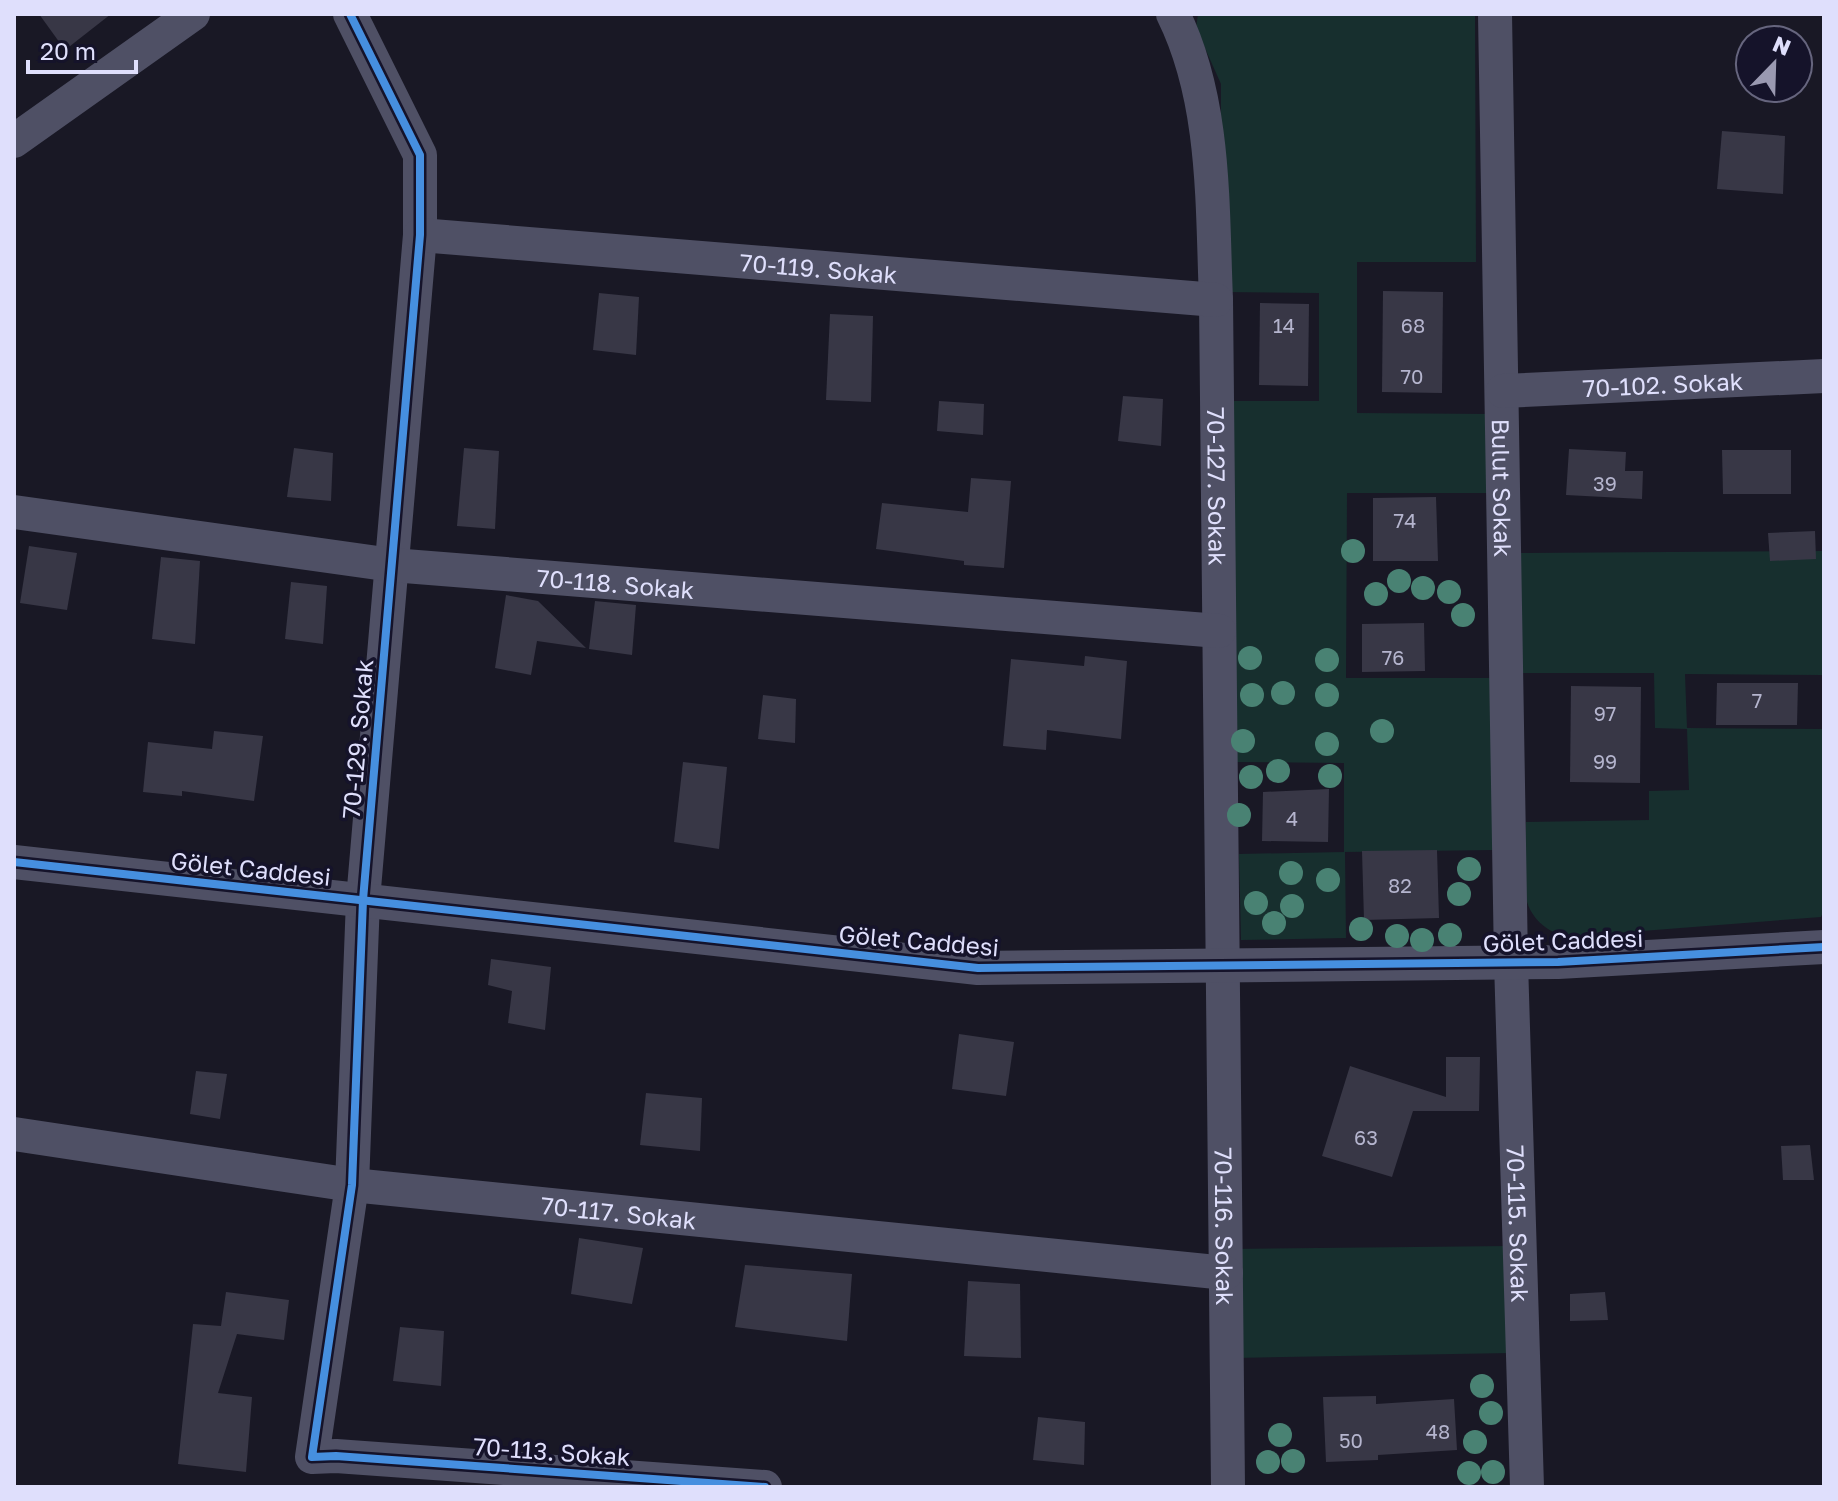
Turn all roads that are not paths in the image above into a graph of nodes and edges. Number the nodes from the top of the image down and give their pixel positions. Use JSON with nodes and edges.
{"nodes":[{"id":1,"x":193,"y":14,"type":"edge"},
{"id":2,"x":350,"y":14,"type":"edge"},
{"id":3,"x":1173,"y":14,"type":"edge"},
{"id":4,"x":1495,"y":14,"type":"edge"},
{"id":5,"x":14,"y":141,"type":"edge"},
{"id":6,"x":420,"y":235,"type":"junction"},
{"id":7,"x":1216,"y":300,"type":"junction"},
{"id":8,"x":1824,"y":376,"type":"edge"},
{"id":9,"x":1503,"y":391,"type":"junction"},
{"id":10,"x":14,"y":512,"type":"edge"},
{"id":11,"x":392,"y":565,"type":"junction"},
{"id":12,"x":1219,"y":631,"type":"junction"},
{"id":13,"x":14,"y":862,"type":"edge"},
{"id":14,"x":363,"y":900,"type":"junction"},
{"id":15,"x":1824,"y":947,"type":"edge"},
{"id":16,"x":1511,"y":962,"type":"junction"},
{"id":17,"x":1222,"y":966,"type":"junction"},
{"id":18,"x":14,"y":1134,"type":"edge"},
{"id":19,"x":352,"y":1185,"type":"junction"},
{"id":20,"x":1226,"y":1273,"type":"junction"},
{"id":21,"x":336,"y":1456,"type":"joint"},
{"id":22,"x":765,"y":1487,"type":"edge"},
{"id":23,"x":1228,"y":1487,"type":"edge"},
{"id":24,"x":1527,"y":1487,"type":"edge"}],
"edges":[{"from":1,"to":5,"type":"street"},
{"from":2,"to":6,"type":"street","name":"70-129. Sokak"},
{"from":3,"to":7,"type":"street","name":"70-127. Sokak"},
{"from":4,"to":9,"type":"street","name":"Bulut Sokak"},
{"from":6,"to":7,"type":"street","name":"70-119. Sokak"},
{"from":6,"to":11,"type":"street","name":"70-129. Sokak"},
{"from":7,"to":12,"type":"street","name":"70-127. Sokak"},
{"from":8,"to":9,"type":"street","name":"70-102. Sokak"},
{"from":9,"to":16,"type":"street","name":"Bulut Sokak"},
{"from":10,"to":11,"type":"street","name":"70-118. Sokak"},
{"from":11,"to":12,"type":"street","name":"70-118. Sokak"},
{"from":11,"to":14,"type":"street","name":"70-129. Sokak"},
{"from":12,"to":17,"type":"street","name":"70-127. Sokak"},
{"from":13,"to":14,"type":"street","name":"Gölet Caddesi"},
{"from":14,"to":17,"type":"street","name":"Gölet Caddesi"},
{"from":14,"to":19,"type":"street","name":"70-129. Sokak"},
{"from":15,"to":16,"type":"street","name":"Gölet Caddesi"},
{"from":16,"to":17,"type":"street","name":"Gölet Caddesi"},
{"from":16,"to":24,"type":"street","name":"70-115. Sokak"},
{"from":17,"to":20,"type":"street","name":"70-116. Sokak"},
{"from":18,"to":19,"type":"street","name":"70-117. Sokak"},
{"from":19,"to":20,"type":"street","name":"70-117. Sokak"},
{"from":19,"to":21,"type":"street","name":"70-129. Sokak"},
{"from":20,"to":23,"type":"street","name":"70-116. Sokak"},
{"from":21,"to":22,"type":"street","name":"70-113. Sokak"}]}
